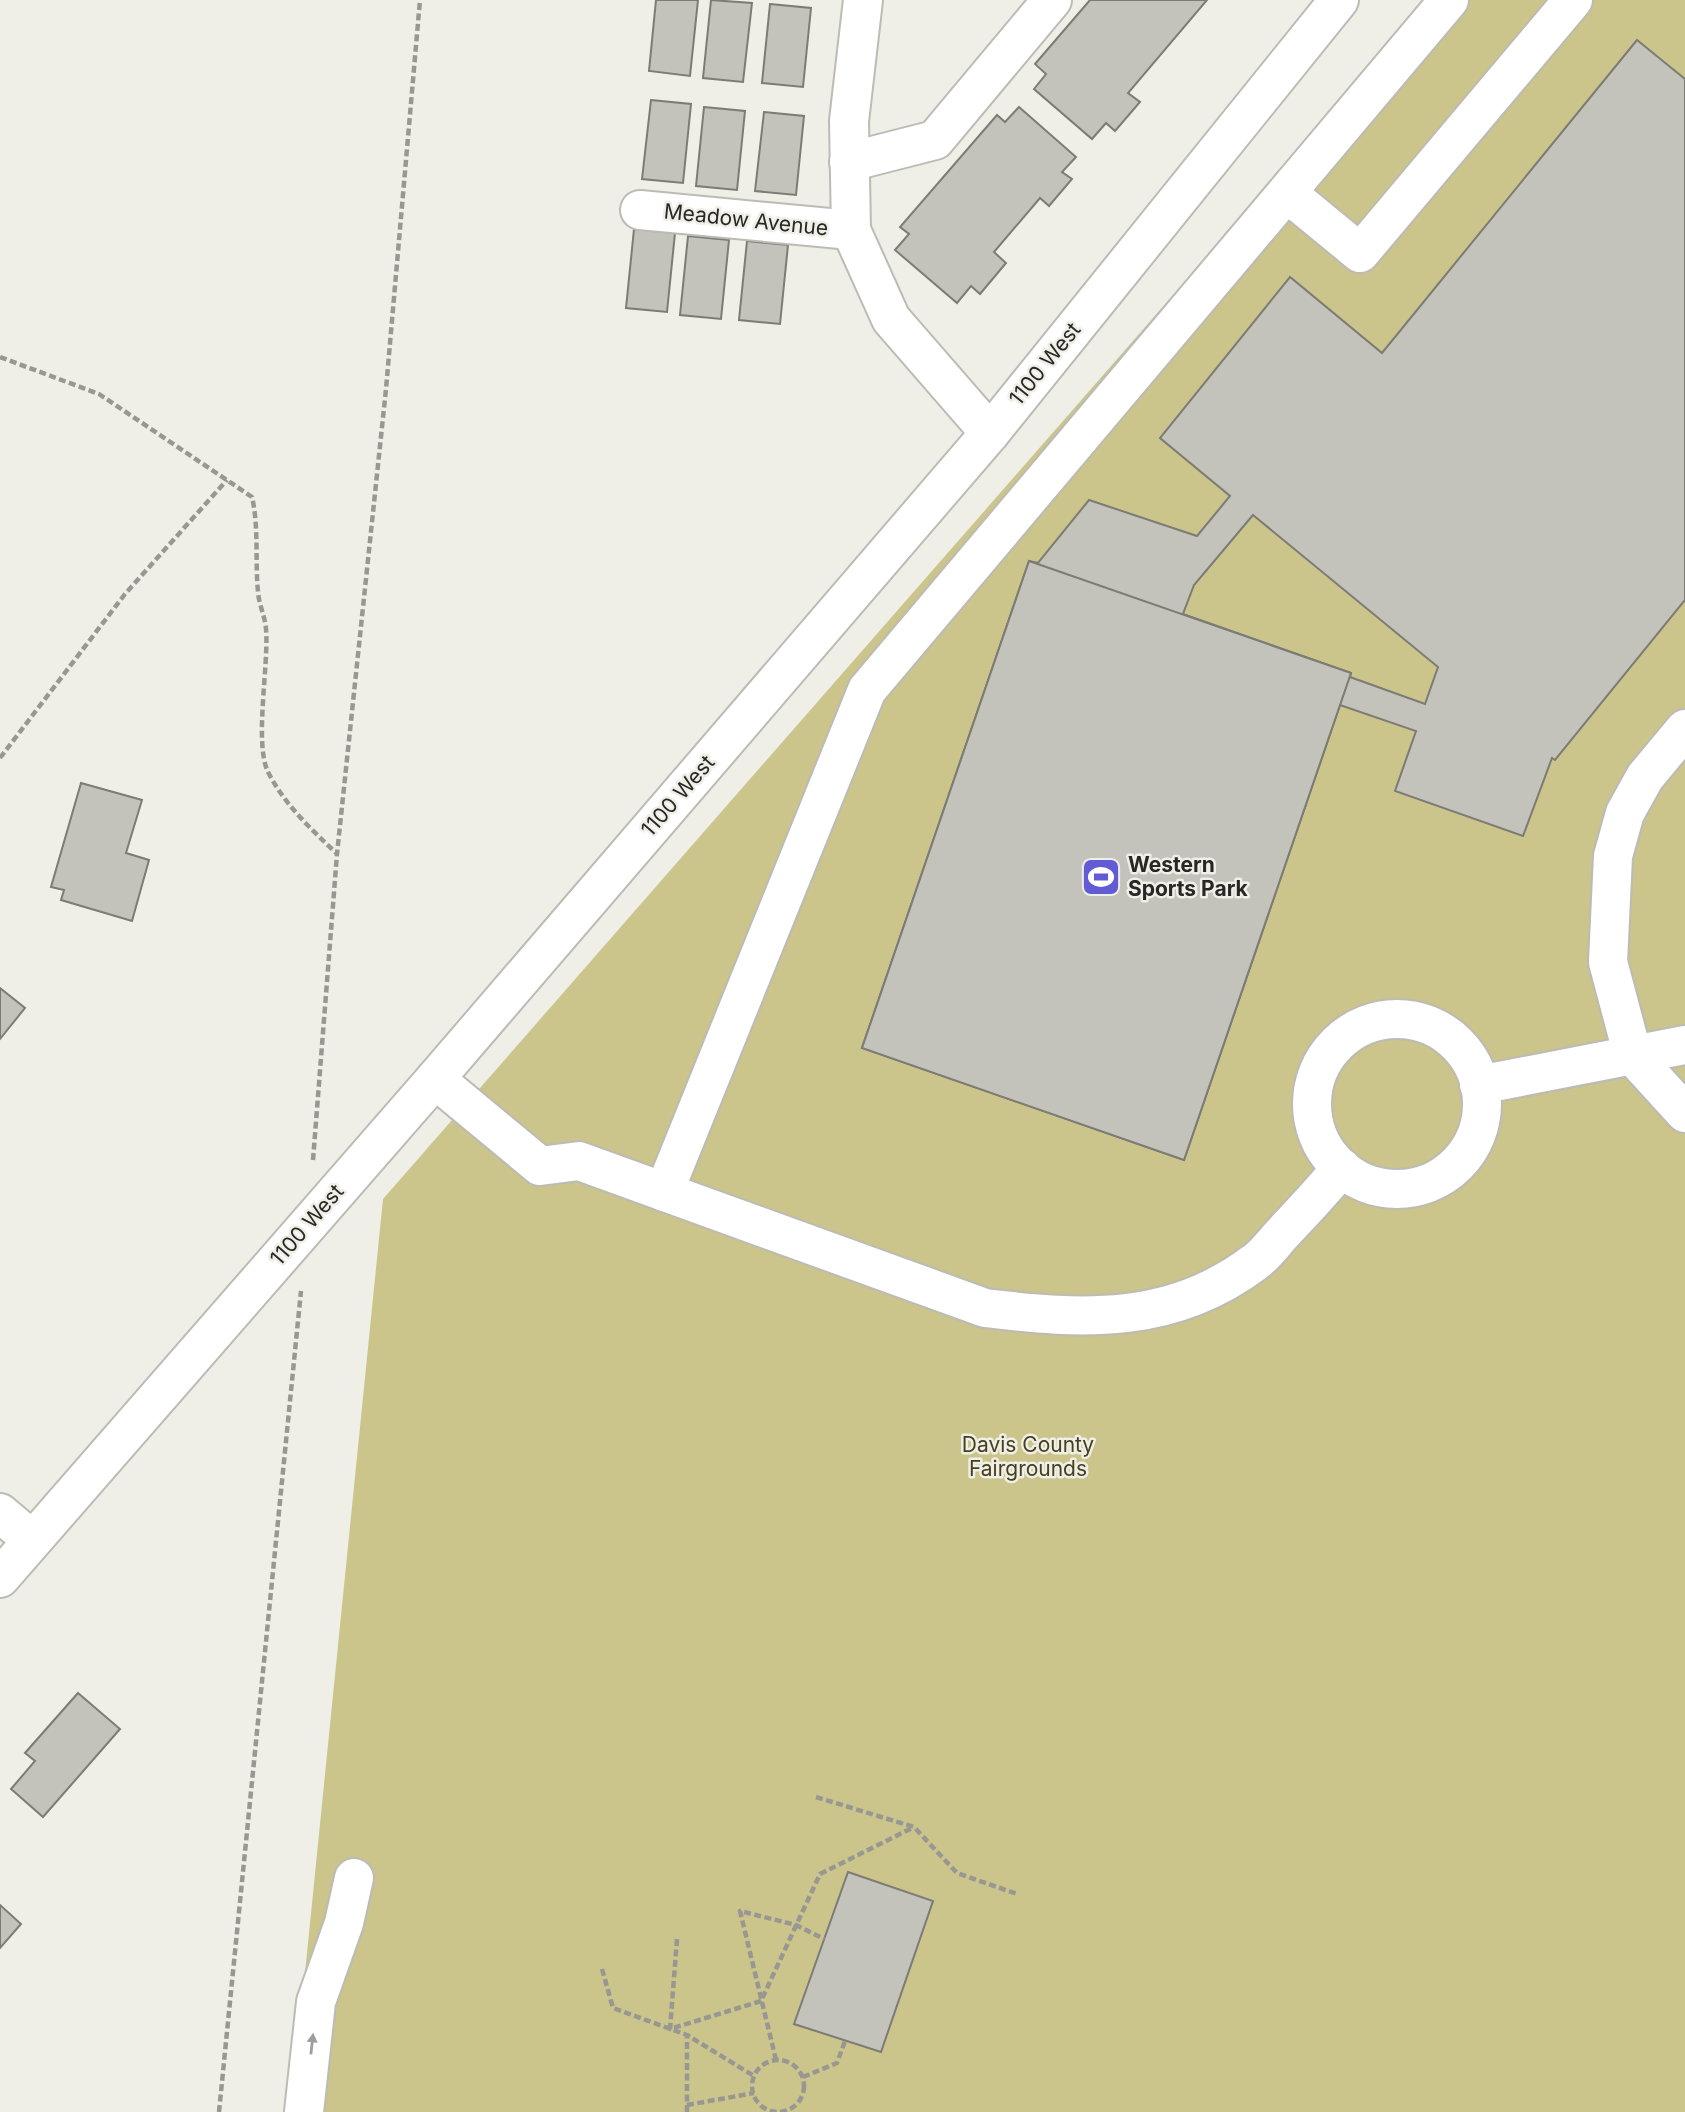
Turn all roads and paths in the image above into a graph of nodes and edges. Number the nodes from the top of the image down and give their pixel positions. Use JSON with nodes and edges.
{"nodes":[{"id":1,"x":420,"y":0,"type":"edge"},
{"id":2,"x":863,"y":0,"type":"edge"},
{"id":3,"x":1052,"y":0,"type":"edge"},
{"id":4,"x":1339,"y":0,"type":"edge"},
{"id":5,"x":1449,"y":0,"type":"edge"},
{"id":6,"x":1573,"y":0,"type":"edge"},
{"id":7,"x":849,"y":162,"type":"junction"},
{"id":8,"x":1287,"y":192,"type":"junction"},
{"id":9,"x":640,"y":210,"type":"dead end"},
{"id":10,"x":851,"y":230,"type":"junction"},
{"id":11,"x":0,"y":357,"type":"edge"},
{"id":12,"x":990,"y":433,"type":"junction"},
{"id":13,"x":228,"y":480,"type":"junction"},
{"id":14,"x":1685,"y":729,"type":"edge"},
{"id":15,"x":0,"y":758,"type":"edge"},
{"id":16,"x":337,"y":854,"type":"junction"},
{"id":17,"x":1685,"y":1045,"type":"edge"},
{"id":18,"x":1633,"y":1056,"type":"junction"},
{"id":19,"x":435,"y":1079,"type":"junction"},
{"id":20,"x":1479,"y":1085,"type":"junction"},
{"id":21,"x":1685,"y":1113,"type":"edge"},
{"id":22,"x":315,"y":1125,"type":"dead end"},
{"id":23,"x":1342,"y":1168,"type":"junction"},
{"id":24,"x":664,"y":1192,"type":"junction"},
{"id":25,"x":301,"y":1282,"type":"dead end"},
{"id":26,"x":0,"y":1513,"type":"edge"},
{"id":27,"x":32,"y":1540,"type":"junction"},
{"id":28,"x":0,"y":1578,"type":"edge"},
{"id":29,"x":816,"y":1797,"type":"dead end"},
{"id":30,"x":914,"y":1827,"type":"junction"},
{"id":31,"x":354,"y":1878,"type":"dead end"},
{"id":32,"x":1017,"y":1894,"type":"dead end"},
{"id":33,"x":796,"y":1925,"type":"junction"},
{"id":34,"x":677,"y":1939,"type":"dead end"},
{"id":35,"x":824,"y":1939,"type":"dead end"},
{"id":36,"x":602,"y":1969,"type":"dead end"},
{"id":37,"x":761,"y":2001,"type":"junction"},
{"id":38,"x":670,"y":2029,"type":"junction"},
{"id":39,"x":687,"y":2035,"type":"junction"},
{"id":40,"x":845,"y":2040,"type":"dead end"},
{"id":41,"x":776,"y":2060,"type":"junction"},
{"id":42,"x":754,"y":2076,"type":"junction"},
{"id":43,"x":803,"y":2077,"type":"junction"},
{"id":44,"x":754,"y":2092,"type":"junction"},
{"id":45,"x":687,"y":2105,"type":"junction"},
{"id":46,"x":219,"y":2112,"type":"edge"},
{"id":47,"x":304,"y":2112,"type":"edge"},
{"id":48,"x":687,"y":2112,"type":"edge"},
{"id":49,"x":784,"y":2112,"type":"edge"}],
"edges":[{"from":1,"to":16,"type":"path"},
{"from":2,"to":7,"type":"street"},
{"from":3,"to":7,"type":"street"},
{"from":4,"to":12,"type":"street","name":"1100 West"},
{"from":5,"to":8,"type":"street"},
{"from":6,"to":8,"type":"street"},
{"from":7,"to":10,"type":"street"},
{"from":8,"to":24,"type":"street"},
{"from":9,"to":10,"type":"street","name":"Meadow Avenue"},
{"from":10,"to":12,"type":"street"},
{"from":11,"to":13,"type":"path"},
{"from":12,"to":19,"type":"street","name":"1100 West"},
{"from":13,"to":15,"type":"path"},
{"from":13,"to":16,"type":"path"},
{"from":14,"to":18,"type":"street"},
{"from":16,"to":22,"type":"path"},
{"from":17,"to":18,"type":"street"},
{"from":18,"to":20,"type":"street"},
{"from":18,"to":21,"type":"street"},
{"from":19,"to":24,"type":"street"},
{"from":19,"to":27,"type":"street","name":"1100 West"},
{"from":20,"to":23,"type":"street"},
{"from":20,"to":23,"type":"street"},
{"from":23,"to":24,"type":"street"},
{"from":25,"to":46,"type":"path"},
{"from":26,"to":27,"type":"street"},
{"from":27,"to":28,"type":"street","name":"1100 West"},
{"from":29,"to":30,"type":"path"},
{"from":30,"to":32,"type":"path"},
{"from":30,"to":33,"type":"path"},
{"from":47,"to":31,"type":"street","one_way":true},
{"from":33,"to":35,"type":"path"},
{"from":33,"to":37,"type":"path"},
{"from":33,"to":37,"type":"path"},
{"from":34,"to":38,"type":"path"},
{"from":36,"to":38,"type":"path"},
{"from":37,"to":38,"type":"path"},
{"from":37,"to":41,"type":"path"},
{"from":38,"to":39,"type":"path"},
{"from":39,"to":42,"type":"path"},
{"from":39,"to":45,"type":"path"},
{"from":40,"to":43,"type":"path"},
{"from":41,"to":42,"type":"path"},
{"from":41,"to":43,"type":"path"},
{"from":42,"to":44,"type":"path"},
{"from":43,"to":49,"type":"path"},
{"from":44,"to":45,"type":"path"},
{"from":44,"to":49,"type":"path"},
{"from":45,"to":48,"type":"path"}]}
